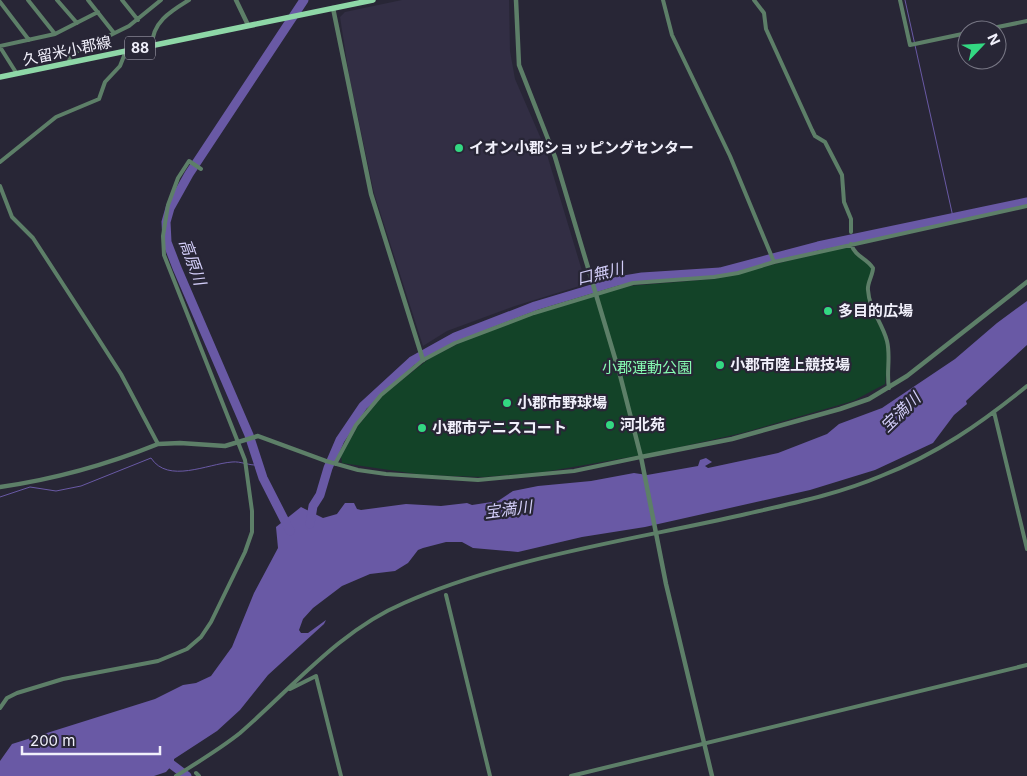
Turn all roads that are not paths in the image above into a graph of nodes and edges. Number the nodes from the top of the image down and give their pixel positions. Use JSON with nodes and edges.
{"nodes":[{"id":1,"x":4,"y":0,"type":"edge"},
{"id":2,"x":28,"y":0,"type":"edge"},
{"id":3,"x":58,"y":0,"type":"edge"},
{"id":4,"x":88,"y":0,"type":"edge"},
{"id":5,"x":122,"y":0,"type":"edge"},
{"id":6,"x":189,"y":0,"type":"edge"},
{"id":7,"x":236,"y":0,"type":"edge"},
{"id":8,"x":373,"y":0,"type":"edge"},
{"id":9,"x":516,"y":0,"type":"edge"},
{"id":10,"x":663,"y":0,"type":"edge"},
{"id":11,"x":754,"y":0,"type":"edge"},
{"id":12,"x":900,"y":0,"type":"edge"},
{"id":13,"x":159,"y":1,"type":"edge"},
{"id":14,"x":0,"y":2,"type":"edge"},
{"id":15,"x":333,"y":8,"type":"junction"},
{"id":16,"x":98,"y":12,"type":"junction"},
{"id":17,"x":138,"y":20,"type":"junction"},
{"id":18,"x":1027,"y":21,"type":"edge"},
{"id":19,"x":77,"y":23,"type":"junction"},
{"id":20,"x":1007,"y":25,"type":"edge"},
{"id":21,"x":248,"y":26,"type":"junction"},
{"id":22,"x":114,"y":33,"type":"junction"},
{"id":23,"x":55,"y":34,"type":"junction"},
{"id":24,"x":957,"y":35,"type":"edge"},
{"id":25,"x":29,"y":40,"type":"junction"},
{"id":26,"x":152,"y":46,"type":"junction"},
{"id":27,"x":0,"y":47,"type":"edge"},
{"id":28,"x":126,"y":51,"type":"junction"},
{"id":29,"x":69,"y":63,"type":"junction"},
{"id":30,"x":17,"y":74,"type":"junction"},
{"id":31,"x":0,"y":78,"type":"edge"},
{"id":32,"x":0,"y":162,"type":"edge"},
{"id":33,"x":200,"y":168,"type":"dead end"},
{"id":34,"x":0,"y":186,"type":"edge"},
{"id":35,"x":1027,"y":206,"type":"edge"},
{"id":36,"x":850,"y":232,"type":"dead end"},
{"id":37,"x":851,"y":244,"type":"junction"},
{"id":38,"x":774,"y":262,"type":"junction"},
{"id":39,"x":1027,"y":282,"type":"edge"},
{"id":40,"x":596,"y":293,"type":"junction"},
{"id":41,"x":423,"y":360,"type":"junction"},
{"id":42,"x":1027,"y":386,"type":"edge"},
{"id":43,"x":889,"y":388,"type":"junction"},
{"id":44,"x":994,"y":412,"type":"junction"},
{"id":45,"x":240,"y":443,"type":"junction"},
{"id":46,"x":158,"y":444,"type":"junction"},
{"id":47,"x":641,"y":460,"type":"junction"},
{"id":48,"x":326,"y":461,"type":"joint"},
{"id":49,"x":335,"y":464,"type":"junction"},
{"id":50,"x":0,"y":487,"type":"edge"},
{"id":51,"x":655,"y":533,"type":"junction"},
{"id":52,"x":1027,"y":549,"type":"edge"},
{"id":53,"x":446,"y":595,"type":"dead end"},
{"id":54,"x":1027,"y":665,"type":"edge"},
{"id":55,"x":288,"y":689,"type":"junction"},
{"id":56,"x":0,"y":708,"type":"edge"},
{"id":57,"x":704,"y":743,"type":"junction"},
{"id":58,"x":176,"y":776,"type":"edge"},
{"id":59,"x":341,"y":776,"type":"edge"},
{"id":60,"x":490,"y":776,"type":"edge"},
{"id":61,"x":571,"y":776,"type":"edge"},
{"id":62,"x":712,"y":776,"type":"edge"}],
"edges":[{"from":1,"to":14,"type":"street"},
{"from":2,"to":23,"type":"street"},
{"from":3,"to":19,"type":"street"},
{"from":4,"to":16,"type":"street"},
{"from":5,"to":17,"type":"street"},
{"from":6,"to":26,"type":"street"},
{"from":7,"to":21,"type":"street"},
{"from":8,"to":15,"type":"main road","name":"久留米小郡線","number":"88"},
{"from":9,"to":40,"type":"street"},
{"from":10,"to":38,"type":"street"},
{"from":11,"to":36,"type":"street"},
{"from":12,"to":24,"type":"street"},
{"from":13,"to":17,"type":"street"},
{"from":14,"to":25,"type":"street"},
{"from":15,"to":21,"type":"main road","name":"久留米小郡線","number":"88"},
{"from":15,"to":41,"type":"street"},
{"from":16,"to":19,"type":"street"},
{"from":16,"to":22,"type":"street"},
{"from":17,"to":22,"type":"street"},
{"from":18,"to":20,"type":"street"},
{"from":19,"to":23,"type":"street"},
{"from":21,"to":26,"type":"main road","name":"久留米小郡線","number":"88"},
{"from":22,"to":29,"type":"street"},
{"from":23,"to":25,"type":"street"},
{"from":25,"to":27,"type":"street"},
{"from":26,"to":28,"type":"main road","name":"久留米小郡線","number":"88"},
{"from":27,"to":30,"type":"street"},
{"from":28,"to":29,"type":"main road","name":"久留米小郡線","number":"88"},
{"from":28,"to":32,"type":"street"},
{"from":29,"to":30,"type":"main road","name":"久留米小郡線","number":"88"},
{"from":30,"to":31,"type":"main road","name":"久留米小郡線","number":"88"},
{"from":33,"to":45,"type":"street"},
{"from":34,"to":46,"type":"street"},
{"from":35,"to":37,"type":"street"},
{"from":37,"to":38,"type":"street"},
{"from":37,"to":43,"type":"street"},
{"from":38,"to":40,"type":"street"},
{"from":39,"to":43,"type":"street"},
{"from":40,"to":41,"type":"street"},
{"from":40,"to":47,"type":"street"},
{"from":41,"to":49,"type":"street"},
{"from":42,"to":44,"type":"street"},
{"from":43,"to":47,"type":"street"},
{"from":44,"to":51,"type":"street"},
{"from":44,"to":52,"type":"street"},
{"from":45,"to":46,"type":"street"},
{"from":45,"to":48,"type":"street"},
{"from":45,"to":56,"type":"street"},
{"from":46,"to":50,"type":"street"},
{"from":47,"to":49,"type":"street"},
{"from":47,"to":51,"type":"street"},
{"from":48,"to":49,"type":"street"},
{"from":51,"to":55,"type":"street"},
{"from":51,"to":57,"type":"street"},
{"from":53,"to":60,"type":"street"},
{"from":54,"to":57,"type":"street"},
{"from":55,"to":58,"type":"street"},
{"from":55,"to":59,"type":"street"},
{"from":57,"to":61,"type":"street"},
{"from":57,"to":62,"type":"street"}]}
